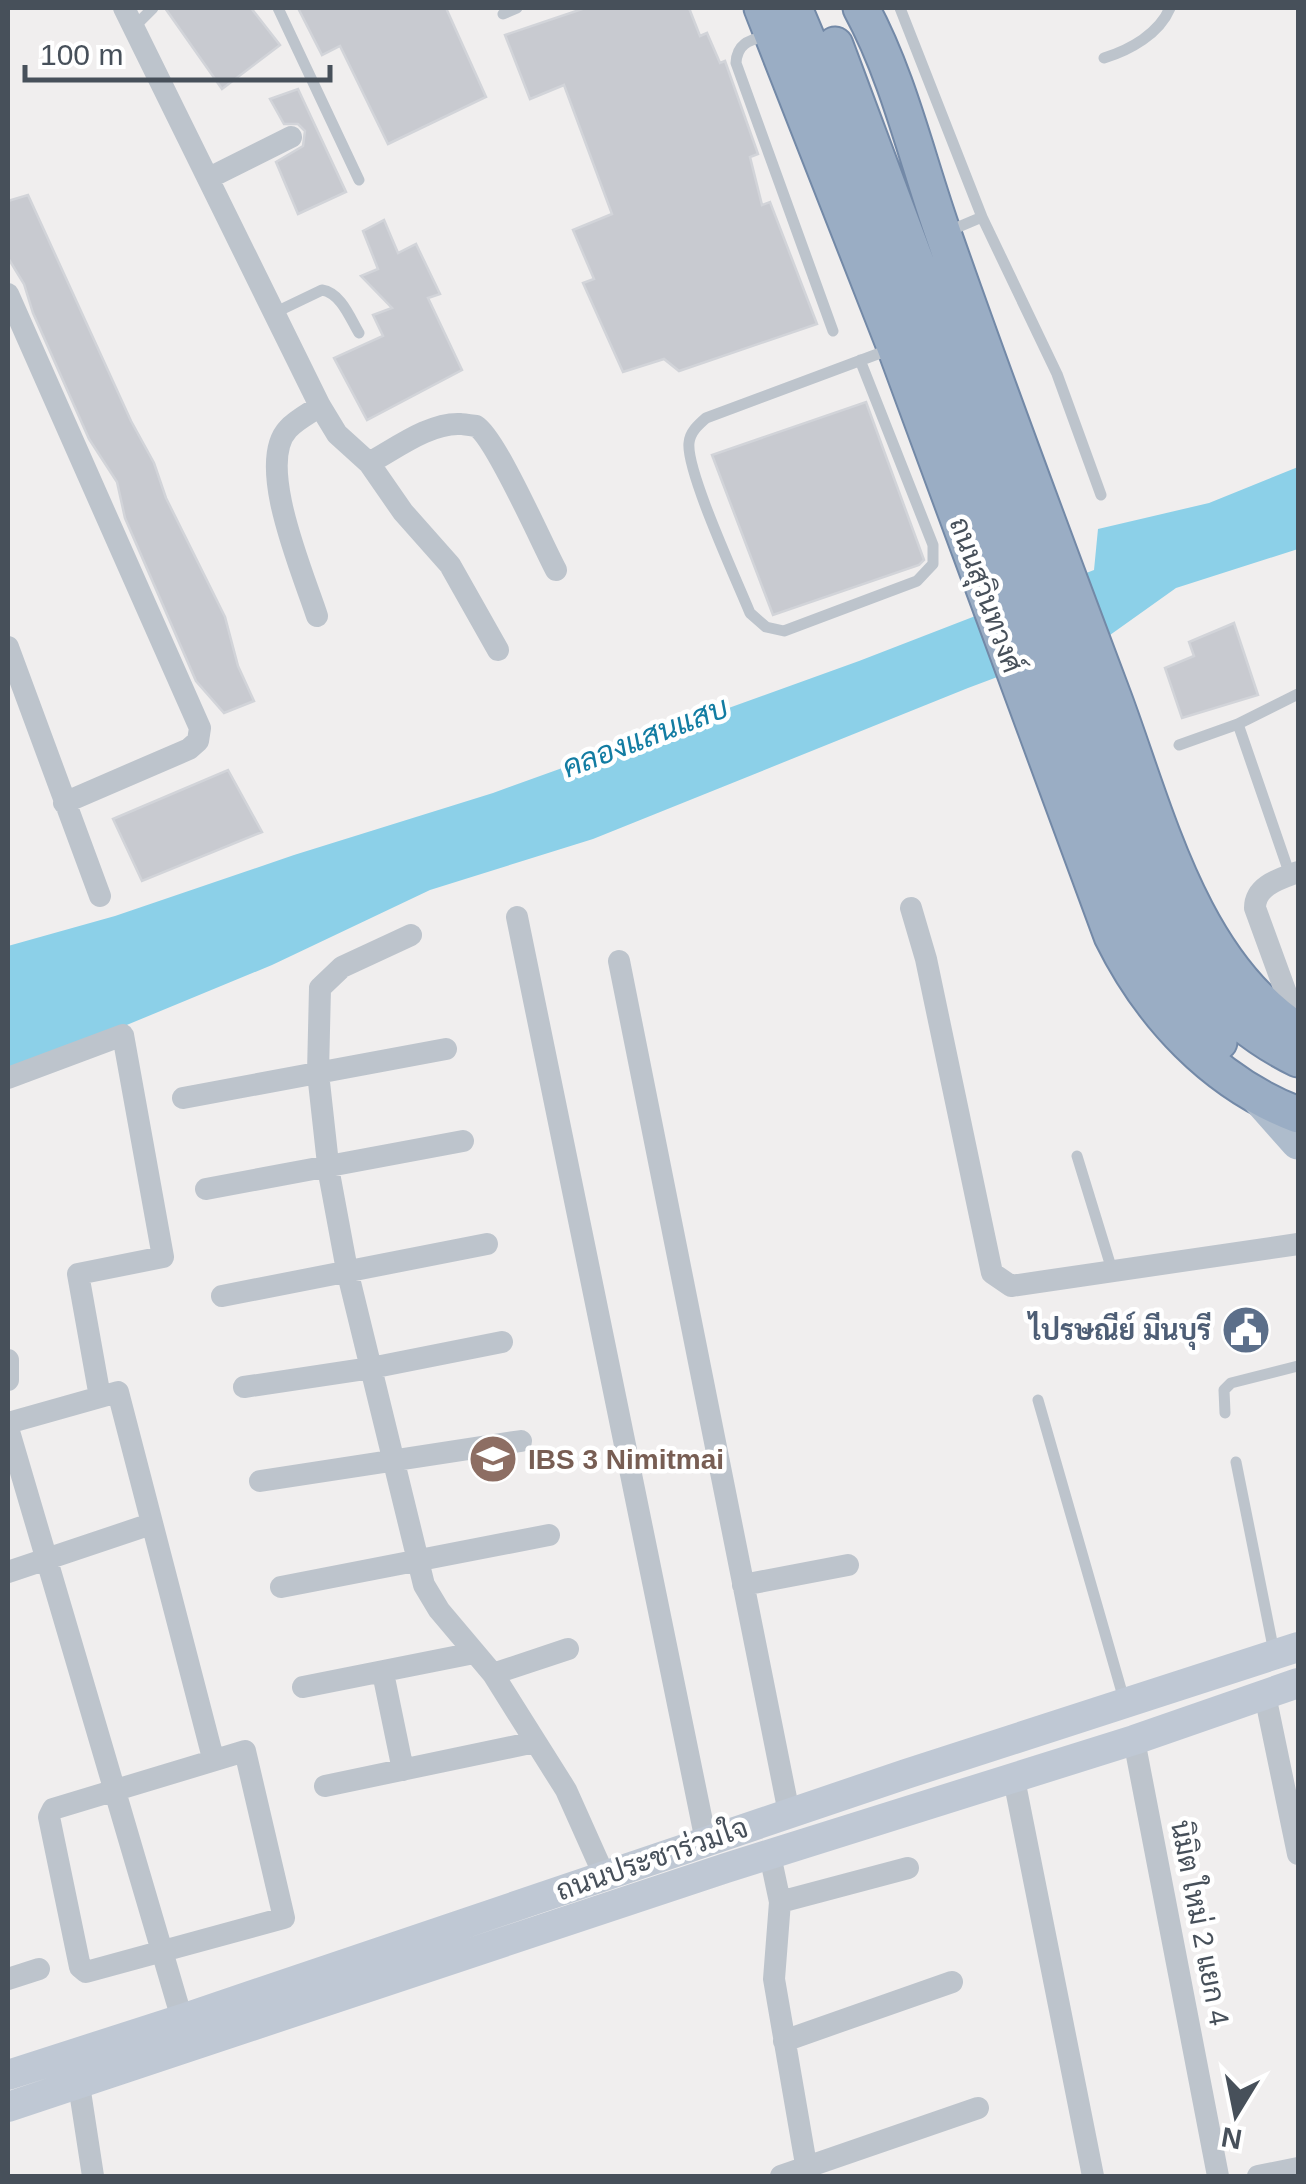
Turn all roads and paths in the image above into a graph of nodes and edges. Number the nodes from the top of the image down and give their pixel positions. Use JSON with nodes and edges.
{"nodes":[{"id":1,"x":153,"y":8,"type":"edge"},
{"id":2,"x":278,"y":8,"type":"edge"},
{"id":3,"x":517,"y":8,"type":"edge"},
{"id":4,"x":819,"y":8,"type":"edge"},
{"id":5,"x":900,"y":8,"type":"edge"},
{"id":6,"x":1170,"y":8,"type":"edge"},
{"id":7,"x":864,"y":11,"type":"edge"},
{"id":8,"x":503,"y":14,"type":"dead end"},
{"id":9,"x":776,"y":16,"type":"edge"},
{"id":10,"x":129,"y":17,"type":"edge"},
{"id":11,"x":1104,"y":58,"type":"dead end"},
{"id":12,"x":291,"y":138,"type":"dead end"},
{"id":13,"x":208,"y":178,"type":"junction"},
{"id":14,"x":359,"y":180,"type":"dead end"},
{"id":15,"x":982,"y":216,"type":"junction"},
{"id":16,"x":943,"y":234,"type":"junction"},
{"id":17,"x":8,"y":294,"type":"edge"},
{"id":18,"x":274,"y":313,"type":"junction"},
{"id":19,"x":833,"y":331,"type":"dead end"},
{"id":20,"x":359,"y":333,"type":"dead end"},
{"id":21,"x":895,"y":347,"type":"junction"},
{"id":22,"x":860,"y":360,"type":"junction"},
{"id":23,"x":320,"y":406,"type":"junction"},
{"id":24,"x":368,"y":463,"type":"junction"},
{"id":25,"x":1100,"y":495,"type":"dead end"},
{"id":26,"x":556,"y":570,"type":"dead end"},
{"id":27,"x":316,"y":616,"type":"dead end"},
{"id":28,"x":8,"y":648,"type":"edge"},
{"id":29,"x":498,"y":650,"type":"dead end"},
{"id":30,"x":1298,"y":694,"type":"edge"},
{"id":31,"x":1238,"y":724,"type":"junction"},
{"id":32,"x":1179,"y":745,"type":"dead end"},
{"id":33,"x":64,"y":802,"type":"junction"},
{"id":34,"x":1294,"y":873,"type":"edge"},
{"id":35,"x":100,"y":896,"type":"dead end"},
{"id":36,"x":911,"y":908,"type":"dead end"},
{"id":37,"x":517,"y":917,"type":"dead end"},
{"id":38,"x":412,"y":935,"type":"dead end"},
{"id":39,"x":620,"y":961,"type":"dead end"},
{"id":40,"x":1298,"y":1028,"type":"edge"},
{"id":41,"x":446,"y":1048,"type":"dead end"},
{"id":42,"x":1298,"y":1060,"type":"edge"},
{"id":43,"x":318,"y":1073,"type":"junction"},
{"id":44,"x":8,"y":1078,"type":"edge"},
{"id":45,"x":1251,"y":1090,"type":"junction"},
{"id":46,"x":1298,"y":1090,"type":"edge"},
{"id":47,"x":183,"y":1098,"type":"dead end"},
{"id":48,"x":1298,"y":1114,"type":"edge"},
{"id":49,"x":463,"y":1141,"type":"dead end"},
{"id":50,"x":1298,"y":1142,"type":"edge"},
{"id":51,"x":1076,"y":1156,"type":"dead end"},
{"id":52,"x":329,"y":1166,"type":"junction"},
{"id":53,"x":206,"y":1189,"type":"dead end"},
{"id":54,"x":486,"y":1244,"type":"dead end"},
{"id":55,"x":1298,"y":1244,"type":"edge"},
{"id":56,"x":347,"y":1270,"type":"junction"},
{"id":57,"x":1112,"y":1270,"type":"junction"},
{"id":58,"x":222,"y":1296,"type":"dead end"},
{"id":59,"x":502,"y":1342,"type":"dead end"},
{"id":60,"x":8,"y":1360,"type":"edge"},
{"id":61,"x":1298,"y":1366,"type":"edge"},
{"id":62,"x":371,"y":1368,"type":"junction"},
{"id":63,"x":8,"y":1380,"type":"edge"},
{"id":64,"x":244,"y":1387,"type":"dead end"},
{"id":65,"x":100,"y":1397,"type":"junction"},
{"id":66,"x":1038,"y":1400,"type":"dead end"},
{"id":67,"x":1226,"y":1413,"type":"dead end"},
{"id":68,"x":8,"y":1425,"type":"edge"},
{"id":69,"x":521,"y":1441,"type":"dead end"},
{"id":70,"x":394,"y":1460,"type":"junction"},
{"id":71,"x":1236,"y":1462,"type":"dead end"},
{"id":72,"x":260,"y":1482,"type":"dead end"},
{"id":73,"x":151,"y":1524,"type":"junction"},
{"id":74,"x":549,"y":1535,"type":"dead end"},
{"id":75,"x":46,"y":1560,"type":"junction"},
{"id":76,"x":418,"y":1562,"type":"junction"},
{"id":77,"x":848,"y":1565,"type":"dead end"},
{"id":78,"x":8,"y":1572,"type":"edge"},
{"id":79,"x":744,"y":1586,"type":"junction"},
{"id":80,"x":281,"y":1587,"type":"dead end"},
{"id":81,"x":568,"y":1649,"type":"dead end"},
{"id":82,"x":474,"y":1653,"type":"junction"},
{"id":83,"x":1277,"y":1655,"type":"edge"},
{"id":84,"x":382,"y":1673,"type":"junction"},
{"id":85,"x":493,"y":1674,"type":"junction"},
{"id":86,"x":1298,"y":1683,"type":"edge"},
{"id":87,"x":304,"y":1687,"type":"dead end"},
{"id":88,"x":1266,"y":1695,"type":"junction"},
{"id":89,"x":1126,"y":1705,"type":"junction"},
{"id":90,"x":1134,"y":1740,"type":"junction"},
{"id":91,"x":536,"y":1742,"type":"junction"},
{"id":92,"x":213,"y":1758,"type":"junction"},
{"id":93,"x":403,"y":1770,"type":"junction"},
{"id":94,"x":1014,"y":1778,"type":"junction"},
{"id":95,"x":325,"y":1786,"type":"dead end"},
{"id":96,"x":114,"y":1791,"type":"junction"},
{"id":97,"x":789,"y":1813,"type":"junction"},
{"id":98,"x":706,"y":1841,"type":"junction"},
{"id":99,"x":1298,"y":1854,"type":"edge"},
{"id":100,"x":770,"y":1855,"type":"junction"},
{"id":101,"x":908,"y":1868,"type":"dead end"},
{"id":102,"x":604,"y":1875,"type":"junction"},
{"id":103,"x":780,"y":1902,"type":"junction"},
{"id":104,"x":160,"y":1949,"type":"junction"},
{"id":105,"x":39,"y":1969,"type":"dead end"},
{"id":106,"x":8,"y":1979,"type":"edge"},
{"id":107,"x":952,"y":1982,"type":"dead end"},
{"id":108,"x":182,"y":2020,"type":"junction"},
{"id":109,"x":784,"y":2041,"type":"junction"},
{"id":110,"x":8,"y":2075,"type":"edge"},
{"id":111,"x":78,"y":2085,"type":"junction"},
{"id":112,"x":8,"y":2107,"type":"edge"},
{"id":113,"x":978,"y":2108,"type":"dead end"},
{"id":114,"x":1298,"y":2168,"type":"edge"},
{"id":115,"x":806,"y":2172,"type":"edge"},
{"id":116,"x":93,"y":2176,"type":"edge"},
{"id":117,"x":780,"y":2176,"type":"edge"},
{"id":118,"x":1094,"y":2176,"type":"edge"},
{"id":119,"x":1218,"y":2176,"type":"edge"},
{"id":120,"x":1258,"y":2176,"type":"edge"}],
"edges":[{"from":1,"to":10,"type":"lane"},
{"from":2,"to":14,"type":"lane"},
{"from":3,"to":8,"type":"lane"},
{"from":4,"to":42,"type":"highway","name":"ถนนสุวินทวงศ์"},
{"from":5,"to":15,"type":"lane"},
{"from":6,"to":11,"type":"lane"},
{"from":7,"to":16,"type":"highway"},
{"from":9,"to":19,"type":"lane"},
{"from":9,"to":21,"type":"highway","name":"ถนนสุวินทวงศ์"},
{"from":9,"to":46,"type":"highway","name":"ถนนสุวินทวงศ์"},
{"from":10,"to":13,"type":"street"},
{"from":12,"to":13,"type":"street"},
{"from":13,"to":18,"type":"street"},
{"from":15,"to":16,"type":"lane"},
{"from":15,"to":25,"type":"lane"},
{"from":16,"to":40,"type":"highway"},
{"from":17,"to":33,"type":"street"},
{"from":18,"to":20,"type":"lane"},
{"from":18,"to":23,"type":"street"},
{"from":21,"to":22,"type":"lane"},
{"from":21,"to":45,"type":"highway","name":"ถนนสุวินทวงศ์"},
{"from":22,"to":22,"type":"lane"},
{"from":23,"to":24,"type":"street"},
{"from":23,"to":27,"type":"street"},
{"from":24,"to":26,"type":"street"},
{"from":24,"to":29,"type":"street"},
{"from":28,"to":33,"type":"street"},
{"from":30,"to":31,"type":"lane"},
{"from":31,"to":32,"type":"lane"},
{"from":31,"to":34,"type":"lane"},
{"from":33,"to":35,"type":"street"},
{"from":34,"to":40,"type":"street"},
{"from":36,"to":57,"type":"street"},
{"from":37,"to":98,"type":"street"},
{"from":38,"to":43,"type":"street"},
{"from":39,"to":79,"type":"street"},
{"from":41,"to":43,"type":"street"},
{"from":43,"to":47,"type":"street"},
{"from":43,"to":52,"type":"street"},
{"from":44,"to":65,"type":"street"},
{"from":45,"to":48,"type":"highway","name":"ถนนสุวินทวงศ์"},
{"from":45,"to":50,"type":"main road"},
{"from":49,"to":52,"type":"street"},
{"from":51,"to":57,"type":"lane"},
{"from":52,"to":53,"type":"street"},
{"from":52,"to":56,"type":"street"},
{"from":54,"to":56,"type":"street"},
{"from":55,"to":57,"type":"street"},
{"from":56,"to":58,"type":"street"},
{"from":56,"to":62,"type":"street"},
{"from":59,"to":62,"type":"street"},
{"from":60,"to":63,"type":"street"},
{"from":61,"to":67,"type":"lane"},
{"from":62,"to":64,"type":"street"},
{"from":62,"to":70,"type":"street"},
{"from":65,"to":68,"type":"street"},
{"from":65,"to":73,"type":"street"},
{"from":66,"to":89,"type":"lane"},
{"from":68,"to":75,"type":"street"},
{"from":69,"to":70,"type":"street"},
{"from":70,"to":72,"type":"street"},
{"from":70,"to":76,"type":"street"},
{"from":71,"to":83,"type":"lane"},
{"from":73,"to":75,"type":"street"},
{"from":73,"to":92,"type":"street"},
{"from":74,"to":76,"type":"street"},
{"from":75,"to":78,"type":"street"},
{"from":75,"to":96,"type":"street"},
{"from":76,"to":80,"type":"street"},
{"from":76,"to":82,"type":"street"},
{"from":77,"to":79,"type":"street"},
{"from":79,"to":97,"type":"street"},
{"from":81,"to":85,"type":"street"},
{"from":82,"to":84,"type":"street"},
{"from":82,"to":85,"type":"street"},
{"from":83,"to":88,"type":"main road"},
{"from":83,"to":89,"type":"main road","name":"ถนนประชาร่วมใจ"},
{"from":84,"to":87,"type":"street"},
{"from":84,"to":93,"type":"street"},
{"from":85,"to":91,"type":"street"},
{"from":86,"to":88,"type":"main road","name":"ถนนประชาร่วมใจ"},
{"from":88,"to":90,"type":"main road","name":"ถนนประชาร่วมใจ"},
{"from":88,"to":99,"type":"street"},
{"from":89,"to":97,"type":"main road","name":"ถนนประชาร่วมใจ"},
{"from":90,"to":94,"type":"main road","name":"ถนนประชาร่วมใจ"},
{"from":90,"to":119,"type":"street","name":"นิมิต ใหม่ 2 แยก 4"},
{"from":91,"to":93,"type":"street"},
{"from":91,"to":102,"type":"street"},
{"from":92,"to":96,"type":"street"},
{"from":92,"to":104,"type":"street"},
{"from":93,"to":95,"type":"street"},
{"from":94,"to":100,"type":"main road","name":"ถนนประชาร่วมใจ"},
{"from":94,"to":118,"type":"street"},
{"from":96,"to":104,"type":"street"},
{"from":96,"to":104,"type":"street"},
{"from":97,"to":98,"type":"main road","name":"ถนนประชาร่วมใจ"},
{"from":98,"to":102,"type":"main road","name":"ถนนประชาร่วมใจ"},
{"from":100,"to":103,"type":"street"},
{"from":100,"to":111,"type":"main road","name":"ถนนประชาร่วมใจ"},
{"from":101,"to":103,"type":"street"},
{"from":102,"to":108,"type":"main road","name":"ถนนประชาร่วมใจ"},
{"from":103,"to":109,"type":"street"},
{"from":104,"to":108,"type":"street"},
{"from":105,"to":106,"type":"street"},
{"from":107,"to":109,"type":"street"},
{"from":108,"to":110,"type":"main road","name":"ถนนประชาร่วมใจ"},
{"from":109,"to":115,"type":"street"},
{"from":111,"to":112,"type":"main road","name":"ถนนประชาร่วมใจ"},
{"from":111,"to":116,"type":"street"},
{"from":113,"to":115,"type":"street"},
{"from":114,"to":120,"type":"street"},
{"from":115,"to":117,"type":"street"}]}
